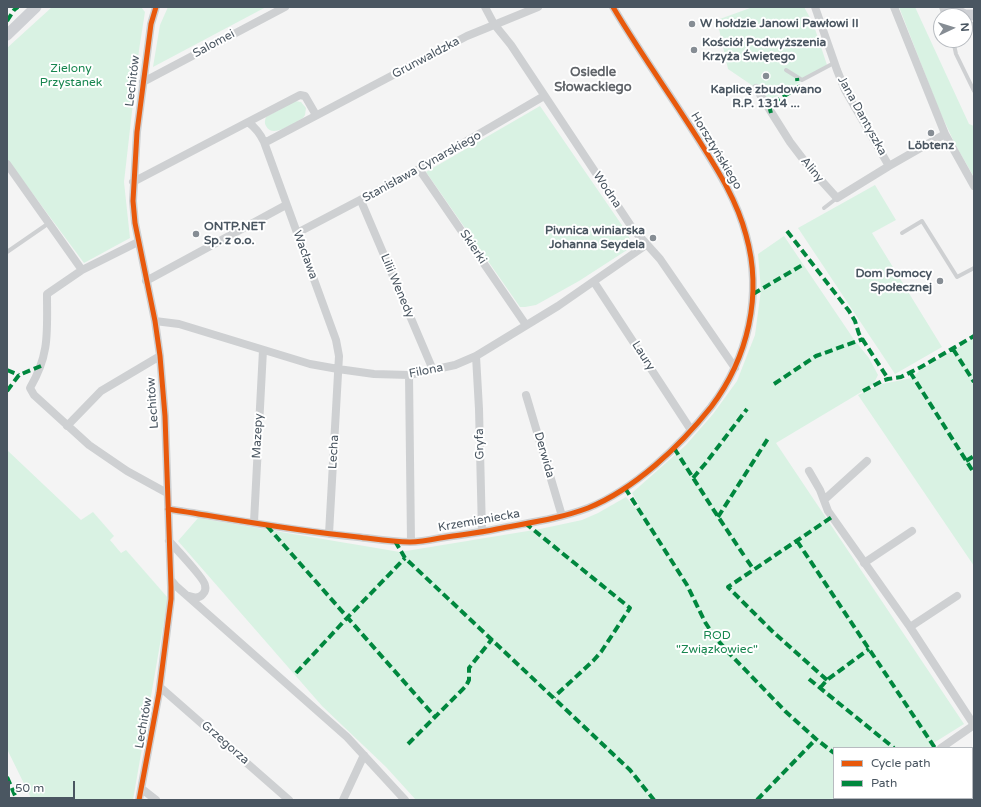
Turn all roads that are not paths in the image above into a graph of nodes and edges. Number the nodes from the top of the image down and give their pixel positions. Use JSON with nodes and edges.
{"nodes":[{"id":1,"x":36,"y":7,"type":"edge"},
{"id":2,"x":156,"y":7,"type":"edge"},
{"id":3,"x":285,"y":7,"type":"edge"},
{"id":4,"x":485,"y":7,"type":"edge"},
{"id":5,"x":538,"y":7,"type":"edge"},
{"id":6,"x":613,"y":7,"type":"edge"},
{"id":7,"x":894,"y":7,"type":"edge"},
{"id":8,"x":948,"y":7,"type":"edge"},
{"id":9,"x":814,"y":9,"type":"edge"},
{"id":10,"x":974,"y":15,"type":"edge"},
{"id":11,"x":494,"y":24,"type":"junction"},
{"id":12,"x":7,"y":34,"type":"edge"},
{"id":13,"x":955,"y":48,"type":"edge"},
{"id":14,"x":834,"y":63,"type":"junction"},
{"id":15,"x":786,"y":70,"type":"dead end"},
{"id":16,"x":143,"y":82,"type":"junction"},
{"id":17,"x":756,"y":88,"type":"dead end"},
{"id":18,"x":974,"y":91,"type":"edge"},
{"id":19,"x":544,"y":96,"type":"junction"},
{"id":20,"x":316,"y":115,"type":"junction"},
{"id":21,"x":248,"y":122,"type":"junction"},
{"id":22,"x":946,"y":134,"type":"junction"},
{"id":23,"x":264,"y":142,"type":"junction"},
{"id":24,"x":7,"y":164,"type":"edge"},
{"id":25,"x":890,"y":166,"type":"junction"},
{"id":26,"x":419,"y":170,"type":"junction"},
{"id":27,"x":133,"y":182,"type":"junction"},
{"id":28,"x":974,"y":186,"type":"edge"},
{"id":29,"x":837,"y":198,"type":"junction"},
{"id":30,"x":361,"y":201,"type":"junction"},
{"id":31,"x":286,"y":205,"type":"junction"},
{"id":32,"x":824,"y":208,"type":"dead end"},
{"id":33,"x":49,"y":223,"type":"junction"},
{"id":34,"x":297,"y":233,"type":"junction"},
{"id":35,"x":902,"y":233,"type":"dead end"},
{"id":36,"x":138,"y":242,"type":"junction"},
{"id":37,"x":646,"y":245,"type":"junction"},
{"id":38,"x":7,"y":252,"type":"edge"},
{"id":39,"x":974,"y":268,"type":"edge"},
{"id":40,"x":82,"y":270,"type":"junction"},
{"id":41,"x":146,"y":281,"type":"junction"},
{"id":42,"x":594,"y":282,"type":"junction"},
{"id":43,"x":155,"y":321,"type":"junction"},
{"id":44,"x":526,"y":325,"type":"junction"},
{"id":45,"x":262,"y":350,"type":"junction"},
{"id":46,"x":160,"y":356,"type":"junction"},
{"id":47,"x":476,"y":356,"type":"junction"},
{"id":48,"x":735,"y":368,"type":"junction"},
{"id":49,"x":338,"y":369,"type":"junction"},
{"id":50,"x":433,"y":370,"type":"junction"},
{"id":51,"x":409,"y":376,"type":"junction"},
{"id":52,"x":526,"y":395,"type":"dead end"},
{"id":53,"x":67,"y":426,"type":"junction"},
{"id":54,"x":691,"y":430,"type":"junction"},
{"id":55,"x":867,"y":461,"type":"dead end"},
{"id":56,"x":809,"y":471,"type":"dead end"},
{"id":57,"x":167,"y":493,"type":"junction"},
{"id":58,"x":824,"y":500,"type":"junction"},
{"id":59,"x":168,"y":509,"type":"junction"},
{"id":60,"x":562,"y":516,"type":"junction"},
{"id":61,"x":254,"y":522,"type":"junction"},
{"id":62,"x":912,"y":531,"type":"dead end"},
{"id":63,"x":482,"y":532,"type":"junction"},
{"id":64,"x":329,"y":534,"type":"junction"},
{"id":65,"x":169,"y":540,"type":"junction"},
{"id":66,"x":411,"y":542,"type":"junction"},
{"id":67,"x":864,"y":563,"type":"junction"},
{"id":68,"x":171,"y":580,"type":"junction"},
{"id":69,"x":189,"y":596,"type":"junction"},
{"id":70,"x":957,"y":596,"type":"dead end"},
{"id":71,"x":910,"y":627,"type":"junction"},
{"id":72,"x":160,"y":687,"type":"junction"},
{"id":73,"x":942,"y":747,"type":"edge"},
{"id":74,"x":364,"y":755,"type":"junction"},
{"id":75,"x":142,"y":789,"type":"junction"},
{"id":76,"x":140,"y":800,"type":"edge"},
{"id":77,"x":156,"y":800,"type":"edge"},
{"id":78,"x":289,"y":800,"type":"edge"},
{"id":79,"x":343,"y":800,"type":"edge"},
{"id":80,"x":405,"y":800,"type":"edge"}],
"edges":[{"from":1,"to":12,"type":"street"},
{"from":2,"to":16,"type":"street","name":"Lechitów"},
{"from":3,"to":16,"type":"street","name":"Salomei"},
{"from":4,"to":11,"type":"street","name":"Wodna"},
{"from":5,"to":11,"type":"street","name":"Grunwaldzka"},
{"from":6,"to":48,"type":"street","name":"Horsztyńskiego"},
{"from":7,"to":22,"type":"street"},
{"from":8,"to":10,"type":"street"},
{"from":9,"to":14,"type":"street","name":"Jana Dantyszka"},
{"from":11,"to":19,"type":"street","name":"Wodna"},
{"from":11,"to":20,"type":"street","name":"Grunwaldzka"},
{"from":13,"to":18,"type":"lane"},
{"from":14,"to":15,"type":"lane"},
{"from":14,"to":25,"type":"street","name":"Jana Dantyszka"},
{"from":16,"to":27,"type":"street","name":"Lechitów"},
{"from":17,"to":29,"type":"street","name":"Aliny"},
{"from":19,"to":26,"type":"street","name":"Stanisława Cynarskiego"},
{"from":19,"to":37,"type":"street","name":"Wodna"},
{"from":20,"to":21,"type":"street"},
{"from":20,"to":23,"type":"street","name":"Grunwaldzka"},
{"from":21,"to":23,"type":"street"},
{"from":21,"to":27,"type":"street"},
{"from":22,"to":25,"type":"street","name":"Jana Dantyszka"},
{"from":22,"to":28,"type":"street"},
{"from":23,"to":31,"type":"street","name":"Wacława"},
{"from":24,"to":33,"type":"street"},
{"from":25,"to":29,"type":"street"},
{"from":26,"to":30,"type":"street","name":"Stanisława Cynarskiego"},
{"from":26,"to":44,"type":"street","name":"Skierki"},
{"from":27,"to":36,"type":"street","name":"Lechitów"},
{"from":29,"to":32,"type":"lane"},
{"from":30,"to":34,"type":"street","name":"Stanisława Cynarskiego"},
{"from":30,"to":50,"type":"street","name":"Lilii Wenedy"},
{"from":31,"to":34,"type":"street","name":"Wacława"},
{"from":31,"to":41,"type":"street"},
{"from":33,"to":38,"type":"lane"},
{"from":33,"to":40,"type":"street"},
{"from":34,"to":49,"type":"street","name":"Wacława"},
{"from":35,"to":39,"type":"lane"},
{"from":36,"to":40,"type":"street"},
{"from":36,"to":41,"type":"street","name":"Lechitów"},
{"from":37,"to":42,"type":"street","name":"Filona"},
{"from":37,"to":48,"type":"street","name":"Wodna"},
{"from":40,"to":53,"type":"street"},
{"from":41,"to":43,"type":"street","name":"Lechitów"},
{"from":42,"to":44,"type":"street","name":"Filona"},
{"from":42,"to":54,"type":"street","name":"Laury"},
{"from":43,"to":45,"type":"street","name":"Filona"},
{"from":43,"to":46,"type":"street","name":"Lechitów"},
{"from":44,"to":47,"type":"street","name":"Filona"},
{"from":45,"to":49,"type":"street","name":"Filona"},
{"from":45,"to":61,"type":"street","name":"Mazepy"},
{"from":46,"to":53,"type":"street"},
{"from":46,"to":57,"type":"street","name":"Lechitów"},
{"from":47,"to":50,"type":"street","name":"Filona"},
{"from":47,"to":63,"type":"street","name":"Gryfa"},
{"from":48,"to":54,"type":"street","name":"Krzemieniecka"},
{"from":49,"to":51,"type":"street","name":"Filona"},
{"from":49,"to":64,"type":"street","name":"Lecha"},
{"from":50,"to":51,"type":"street","name":"Filona"},
{"from":51,"to":66,"type":"street"},
{"from":52,"to":60,"type":"street","name":"Derwida"},
{"from":53,"to":57,"type":"street"},
{"from":54,"to":60,"type":"street","name":"Krzemieniecka"},
{"from":55,"to":58,"type":"street"},
{"from":56,"to":58,"type":"street"},
{"from":57,"to":59,"type":"street","name":"Lechitów"},
{"from":58,"to":67,"type":"street"},
{"from":59,"to":61,"type":"street","name":"Krzemieniecka"},
{"from":59,"to":65,"type":"street","name":"Lechitów"},
{"from":60,"to":63,"type":"street","name":"Krzemieniecka"},
{"from":61,"to":64,"type":"street","name":"Krzemieniecka"},
{"from":62,"to":67,"type":"street"},
{"from":63,"to":66,"type":"street","name":"Krzemieniecka"},
{"from":64,"to":66,"type":"street","name":"Krzemieniecka"},
{"from":65,"to":68,"type":"street","name":"Lechitów"},
{"from":65,"to":69,"type":"street"},
{"from":67,"to":71,"type":"street"},
{"from":68,"to":69,"type":"street"},
{"from":68,"to":72,"type":"street","name":"Lechitów"},
{"from":69,"to":74,"type":"street"},
{"from":70,"to":71,"type":"street"},
{"from":71,"to":73,"type":"street"},
{"from":72,"to":75,"type":"street","name":"Lechitów"},
{"from":72,"to":78,"type":"street","name":"Grzegorza"},
{"from":74,"to":79,"type":"street"},
{"from":74,"to":80,"type":"street"},
{"from":75,"to":76,"type":"street","name":"Lechitów"},
{"from":75,"to":77,"type":"street"}]}
